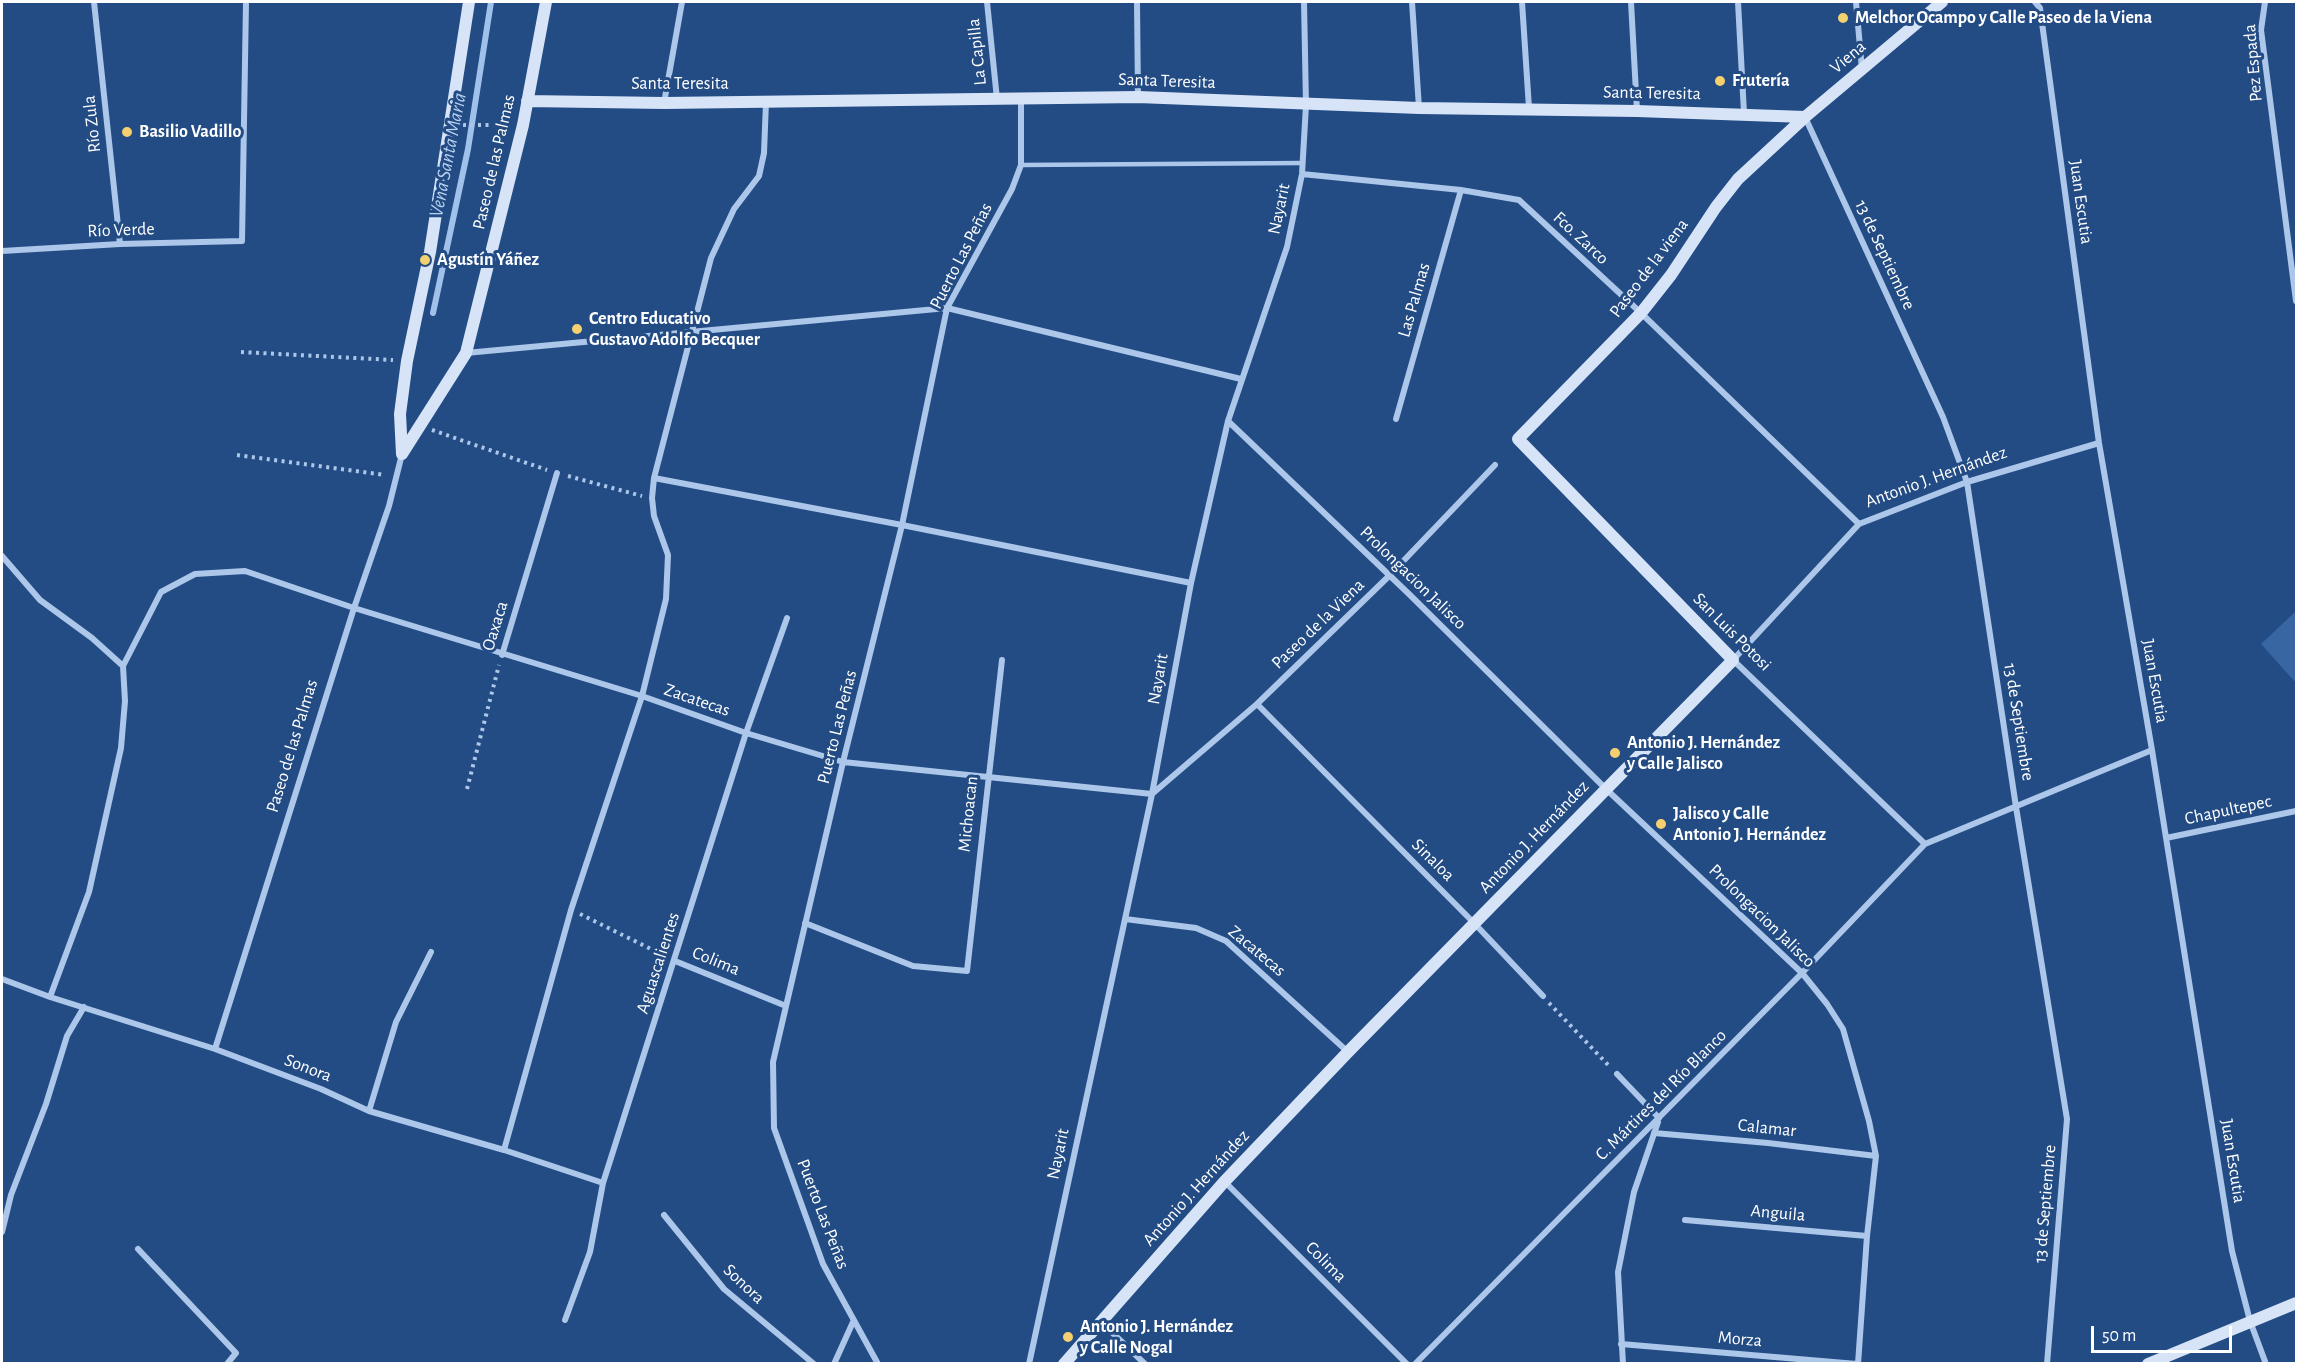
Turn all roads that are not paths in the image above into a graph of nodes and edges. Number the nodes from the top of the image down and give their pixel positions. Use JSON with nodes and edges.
{"nodes":[{"id":1,"x":94,"y":2,"type":"edge"},
{"id":2,"x":246,"y":2,"type":"edge"},
{"id":3,"x":469,"y":2,"type":"edge"},
{"id":4,"x":546,"y":2,"type":"edge"},
{"id":5,"x":682,"y":2,"type":"edge"},
{"id":6,"x":987,"y":2,"type":"edge"},
{"id":7,"x":1137,"y":2,"type":"edge"},
{"id":8,"x":1304,"y":2,"type":"edge"},
{"id":9,"x":1412,"y":2,"type":"edge"},
{"id":10,"x":1522,"y":2,"type":"edge"},
{"id":11,"x":1631,"y":2,"type":"edge"},
{"id":12,"x":1738,"y":2,"type":"edge"},
{"id":13,"x":1856,"y":2,"type":"edge"},
{"id":14,"x":1942,"y":2,"type":"edge"},
{"id":15,"x":2035,"y":2,"type":"edge"},
{"id":16,"x":2265,"y":2,"type":"edge"},
{"id":17,"x":1862,"y":70,"type":"junction"},
{"id":18,"x":1138,"y":97,"type":"junction"},
{"id":19,"x":1021,"y":98,"type":"junction"},
{"id":20,"x":997,"y":99,"type":"junction"},
{"id":21,"x":527,"y":101,"type":"junction"},
{"id":22,"x":766,"y":102,"type":"junction"},
{"id":23,"x":664,"y":103,"type":"junction"},
{"id":24,"x":1306,"y":105,"type":"junction"},
{"id":25,"x":1419,"y":108,"type":"junction"},
{"id":26,"x":1529,"y":108,"type":"junction"},
{"id":27,"x":1637,"y":111,"type":"junction"},
{"id":28,"x":1744,"y":113,"type":"junction"},
{"id":29,"x":1805,"y":117,"type":"junction"},
{"id":30,"x":1303,"y":163,"type":"junction"},
{"id":31,"x":1021,"y":165,"type":"junction"},
{"id":32,"x":1302,"y":174,"type":"junction"},
{"id":33,"x":1461,"y":190,"type":"junction"},
{"id":34,"x":120,"y":244,"type":"junction"},
{"id":35,"x":2,"y":251,"type":"edge"},
{"id":36,"x":2296,"y":301,"type":"edge"},
{"id":37,"x":947,"y":308,"type":"junction"},
{"id":38,"x":1641,"y":313,"type":"junction"},
{"id":39,"x":693,"y":331,"type":"junction"},
{"id":40,"x":466,"y":353,"type":"junction"},
{"id":41,"x":1241,"y":379,"type":"junction"},
{"id":42,"x":1396,"y":419,"type":"dead end"},
{"id":43,"x":1228,"y":421,"type":"junction"},
{"id":44,"x":1518,"y":439,"type":"joint"},
{"id":45,"x":2099,"y":443,"type":"junction"},
{"id":46,"x":402,"y":454,"type":"junction"},
{"id":47,"x":1495,"y":465,"type":"dead end"},
{"id":48,"x":557,"y":473,"type":"road end"},
{"id":49,"x":654,"y":478,"type":"junction"},
{"id":50,"x":1967,"y":482,"type":"junction"},
{"id":51,"x":1859,"y":524,"type":"junction"},
{"id":52,"x":902,"y":525,"type":"junction"},
{"id":53,"x":2,"y":556,"type":"edge"},
{"id":54,"x":1389,"y":576,"type":"junction"},
{"id":55,"x":1191,"y":582,"type":"junction"},
{"id":56,"x":354,"y":608,"type":"junction"},
{"id":57,"x":787,"y":618,"type":"dead end"},
{"id":58,"x":501,"y":655,"type":"junction"},
{"id":59,"x":1002,"y":660,"type":"dead end"},
{"id":60,"x":1733,"y":660,"type":"junction"},
{"id":61,"x":123,"y":666,"type":"junction"},
{"id":62,"x":642,"y":696,"type":"junction"},
{"id":63,"x":1257,"y":704,"type":"junction"},
{"id":64,"x":746,"y":733,"type":"junction"},
{"id":65,"x":2152,"y":750,"type":"junction"},
{"id":66,"x":843,"y":762,"type":"junction"},
{"id":67,"x":987,"y":777,"type":"junction"},
{"id":68,"x":1606,"y":789,"type":"junction"},
{"id":69,"x":1152,"y":794,"type":"junction"},
{"id":70,"x":2016,"y":807,"type":"junction"},
{"id":71,"x":2296,"y":811,"type":"edge"},
{"id":72,"x":2166,"y":838,"type":"junction"},
{"id":73,"x":1925,"y":844,"type":"junction"},
{"id":74,"x":1125,"y":919,"type":"junction"},
{"id":75,"x":805,"y":923,"type":"junction"},
{"id":76,"x":1475,"y":924,"type":"junction"},
{"id":77,"x":431,"y":952,"type":"dead end"},
{"id":78,"x":675,"y":961,"type":"junction"},
{"id":79,"x":1802,"y":973,"type":"junction"},
{"id":80,"x":2,"y":979,"type":"edge"},
{"id":81,"x":1543,"y":996,"type":"road end"},
{"id":82,"x":50,"y":997,"type":"junction"},
{"id":83,"x":786,"y":1006,"type":"junction"},
{"id":84,"x":84,"y":1007,"type":"junction"},
{"id":85,"x":215,"y":1049,"type":"junction"},
{"id":86,"x":1348,"y":1052,"type":"junction"},
{"id":87,"x":1617,"y":1074,"type":"road end"},
{"id":88,"x":369,"y":1111,"type":"junction"},
{"id":89,"x":1659,"y":1118,"type":"junction"},
{"id":90,"x":1654,"y":1133,"type":"junction"},
{"id":91,"x":504,"y":1150,"type":"junction"},
{"id":92,"x":1876,"y":1156,"type":"junction"},
{"id":93,"x":1224,"y":1182,"type":"junction"},
{"id":94,"x":603,"y":1183,"type":"junction"},
{"id":95,"x":664,"y":1215,"type":"dead end"},
{"id":96,"x":1685,"y":1220,"type":"dead end"},
{"id":97,"x":2,"y":1232,"type":"edge"},
{"id":98,"x":1867,"y":1236,"type":"junction"},
{"id":99,"x":138,"y":1249,"type":"dead end"},
{"id":100,"x":2296,"y":1303,"type":"edge"},
{"id":101,"x":565,"y":1320,"type":"dead end"},
{"id":102,"x":1100,"y":1321,"type":"junction"},
{"id":103,"x":2250,"y":1321,"type":"junction"},
{"id":104,"x":853,"y":1322,"type":"junction"},
{"id":105,"x":1621,"y":1344,"type":"junction"},
{"id":106,"x":227,"y":1364,"type":"edge"},
{"id":107,"x":814,"y":1364,"type":"edge"},
{"id":108,"x":834,"y":1364,"type":"edge"},
{"id":109,"x":878,"y":1364,"type":"edge"},
{"id":110,"x":1029,"y":1364,"type":"edge"},
{"id":111,"x":1064,"y":1364,"type":"edge"},
{"id":112,"x":1145,"y":1364,"type":"edge"},
{"id":113,"x":1407,"y":1364,"type":"edge"},
{"id":114,"x":1415,"y":1364,"type":"edge"},
{"id":115,"x":1623,"y":1364,"type":"edge"},
{"id":116,"x":1857,"y":1364,"type":"edge"},
{"id":117,"x":2047,"y":1364,"type":"edge"},
{"id":118,"x":2148,"y":1364,"type":"edge"},
{"id":119,"x":2266,"y":1364,"type":"edge"}],
"edges":[{"from":1,"to":34,"type":"street","name":"Río Zula"},
{"from":2,"to":34,"type":"street","name":"Río Verde"},
{"from":3,"to":46,"type":"street","name":"Paseo de las Palmas"},
{"from":4,"to":21,"type":"street","name":"Paseo de las Palmas"},
{"from":5,"to":23,"type":"street"},
{"from":6,"to":20,"type":"street","name":"La Capilla"},
{"from":7,"to":18,"type":"street"},
{"from":8,"to":24,"type":"street","name":"Nayarit"},
{"from":9,"to":25,"type":"street"},
{"from":10,"to":26,"type":"street"},
{"from":11,"to":27,"type":"street"},
{"from":12,"to":28,"type":"street"},
{"from":13,"to":17,"type":"street"},
{"from":14,"to":17,"type":"street","name":"Viena"},
{"from":15,"to":45,"type":"street","name":"Juan Escutia"},
{"from":16,"to":36,"type":"street","name":"Pez Espada"},
{"from":17,"to":29,"type":"street","name":"Viena"},
{"from":18,"to":19,"type":"street","name":"Santa Teresita"},
{"from":18,"to":24,"type":"street","name":"Santa Teresita"},
{"from":19,"to":20,"type":"street","name":"Santa Teresita"},
{"from":19,"to":31,"type":"street","name":"Puerto Las Peñas"},
{"from":20,"to":22,"type":"street","name":"Santa Teresita"},
{"from":21,"to":23,"type":"street","name":"Santa Teresita"},
{"from":21,"to":40,"type":"street","name":"Paseo de las Palmas"},
{"from":22,"to":23,"type":"street","name":"Santa Teresita"},
{"from":22,"to":39,"type":"street"},
{"from":24,"to":25,"type":"street","name":"Santa Teresita"},
{"from":24,"to":30,"type":"street","name":"Nayarit"},
{"from":25,"to":26,"type":"street","name":"Santa Teresita"},
{"from":26,"to":27,"type":"street","name":"Santa Teresita"},
{"from":27,"to":28,"type":"street","name":"Santa Teresita"},
{"from":28,"to":29,"type":"street","name":"Santa Teresita"},
{"from":29,"to":38,"type":"street","name":"Paseo de la viena"},
{"from":29,"to":50,"type":"street","name":"13 de Septiembre"},
{"from":30,"to":31,"type":"lane"},
{"from":30,"to":32,"type":"street","name":"Nayarit"},
{"from":31,"to":37,"type":"street","name":"Puerto Las Peñas"},
{"from":32,"to":33,"type":"street","name":"Fco. Zarco"},
{"from":32,"to":41,"type":"street","name":"Nayarit"},
{"from":33,"to":38,"type":"street","name":"Fco. Zarco"},
{"from":33,"to":42,"type":"street","name":"Las Palmas"},
{"from":34,"to":35,"type":"street","name":"Río Verde"},
{"from":37,"to":39,"type":"street"},
{"from":37,"to":41,"type":"street"},
{"from":37,"to":52,"type":"street","name":"Puerto Las Peñas"},
{"from":38,"to":44,"type":"street","name":"Paseo de la viena"},
{"from":38,"to":51,"type":"street","name":"Fco. Zarco"},
{"from":39,"to":40,"type":"street"},
{"from":39,"to":49,"type":"street"},
{"from":40,"to":46,"type":"street","name":"Paseo de las Palmas"},
{"from":41,"to":43,"type":"street","name":"Nayarit"},
{"from":43,"to":54,"type":"street","name":"Prolongacion Jalisco"},
{"from":43,"to":55,"type":"street","name":"Nayarit"},
{"from":44,"to":60,"type":"street","name":"San Luis Potosi"},
{"from":45,"to":50,"type":"street","name":"Antonio J. Hernández"},
{"from":45,"to":65,"type":"street","name":"Juan Escutia"},
{"from":46,"to":56,"type":"street","name":"Paseo de las Palmas"},
{"from":47,"to":54,"type":"street","name":"Paseo de la Viena"},
{"from":48,"to":58,"type":"street","name":"Oaxaca"},
{"from":49,"to":52,"type":"street"},
{"from":49,"to":62,"type":"street"},
{"from":50,"to":51,"type":"street","name":"Antonio J. Hernández"},
{"from":50,"to":70,"type":"street","name":"13 de Septiembre"},
{"from":51,"to":60,"type":"street","name":"Antonio J. Hernández"},
{"from":52,"to":55,"type":"street"},
{"from":52,"to":66,"type":"street","name":"Puerto Las Peñas"},
{"from":53,"to":61,"type":"street"},
{"from":54,"to":63,"type":"street","name":"Paseo de la Viena"},
{"from":54,"to":68,"type":"street","name":"Prolongacion Jalisco"},
{"from":55,"to":69,"type":"street","name":"Nayarit"},
{"from":56,"to":58,"type":"street","name":"Zacatecas"},
{"from":56,"to":61,"type":"street","name":"Zacatecas"},
{"from":56,"to":85,"type":"street","name":"Paseo de las Palmas"},
{"from":57,"to":64,"type":"street","name":"Aguascalientes"},
{"from":58,"to":62,"type":"street","name":"Zacatecas"},
{"from":59,"to":67,"type":"street","name":"Michoacan"},
{"from":60,"to":68,"type":"street","name":"Antonio J. Hernández"},
{"from":60,"to":73,"type":"street","name":"San Luis Potosi"},
{"from":61,"to":82,"type":"street"},
{"from":62,"to":64,"type":"street","name":"Zacatecas"},
{"from":62,"to":91,"type":"street"},
{"from":63,"to":69,"type":"street","name":"Paseo de la Viena"},
{"from":63,"to":76,"type":"street","name":"Sinaloa"},
{"from":64,"to":66,"type":"street","name":"Zacatecas"},
{"from":64,"to":78,"type":"street","name":"Aguascalientes"},
{"from":65,"to":70,"type":"street"},
{"from":65,"to":72,"type":"street","name":"Juan Escutia"},
{"from":66,"to":67,"type":"street","name":"Zacatecas"},
{"from":66,"to":75,"type":"street","name":"Puerto Las Peñas"},
{"from":67,"to":69,"type":"street","name":"Zacatecas"},
{"from":67,"to":75,"type":"street","name":"Michoacan"},
{"from":68,"to":76,"type":"street","name":"Antonio J. Hernández"},
{"from":68,"to":79,"type":"street","name":"Prolongacion Jalisco"},
{"from":69,"to":74,"type":"street","name":"Nayarit"},
{"from":70,"to":73,"type":"street"},
{"from":70,"to":117,"type":"street","name":"13 de Septiembre"},
{"from":71,"to":72,"type":"street","name":"Chapultepec"},
{"from":72,"to":103,"type":"street","name":"Juan Escutia"},
{"from":73,"to":79,"type":"street","name":"C. Mártires del Río Blanco"},
{"from":74,"to":86,"type":"street","name":"Zacatecas"},
{"from":74,"to":110,"type":"street","name":"Nayarit"},
{"from":75,"to":83,"type":"street","name":"Puerto Las Peñas"},
{"from":76,"to":81,"type":"street","name":"Sinaloa"},
{"from":76,"to":86,"type":"street","name":"Antonio J. Hernández"},
{"from":77,"to":88,"type":"street"},
{"from":78,"to":83,"type":"street","name":"Colima"},
{"from":78,"to":94,"type":"street","name":"Aguascalientes"},
{"from":79,"to":89,"type":"street","name":"C. Mártires del Río Blanco"},
{"from":79,"to":92,"type":"street","name":"Prolongacion Jalisco"},
{"from":80,"to":82,"type":"street","name":"Sonora"},
{"from":82,"to":84,"type":"street","name":"Sonora"},
{"from":83,"to":104,"type":"street","name":"Puerto Las Peñas"},
{"from":84,"to":85,"type":"street","name":"Sonora"},
{"from":84,"to":97,"type":"street"},
{"from":85,"to":88,"type":"street","name":"Sonora"},
{"from":86,"to":93,"type":"street","name":"Antonio J. Hernández"},
{"from":87,"to":89,"type":"street"},
{"from":88,"to":91,"type":"street","name":"Sonora"},
{"from":89,"to":90,"type":"street"},
{"from":89,"to":114,"type":"street","name":"C. Mártires del Río Blanco"},
{"from":90,"to":92,"type":"street","name":"Calamar"},
{"from":90,"to":105,"type":"street"},
{"from":91,"to":94,"type":"street","name":"Sonora"},
{"from":92,"to":98,"type":"street","name":"Prolongacion Jalisco"},
{"from":93,"to":102,"type":"street","name":"Antonio J. Hernández"},
{"from":93,"to":113,"type":"street","name":"Colima"},
{"from":94,"to":101,"type":"street","name":"Aguascalientes"},
{"from":95,"to":107,"type":"street","name":"Sonora"},
{"from":96,"to":98,"type":"street","name":"Anguila"},
{"from":98,"to":116,"type":"street","name":"Prolongacion Jalisco"},
{"from":99,"to":106,"type":"street"},
{"from":100,"to":103,"type":"street"},
{"from":102,"to":111,"type":"street","name":"Antonio J. Hernández"},
{"from":102,"to":112,"type":"street"},
{"from":103,"to":118,"type":"street"},
{"from":103,"to":119,"type":"street","name":"Juan Escutia"},
{"from":104,"to":108,"type":"street"},
{"from":104,"to":109,"type":"street","name":"Puerto Las Peñas"},
{"from":105,"to":115,"type":"street"},
{"from":105,"to":116,"type":"street","name":"Morza"}]}
